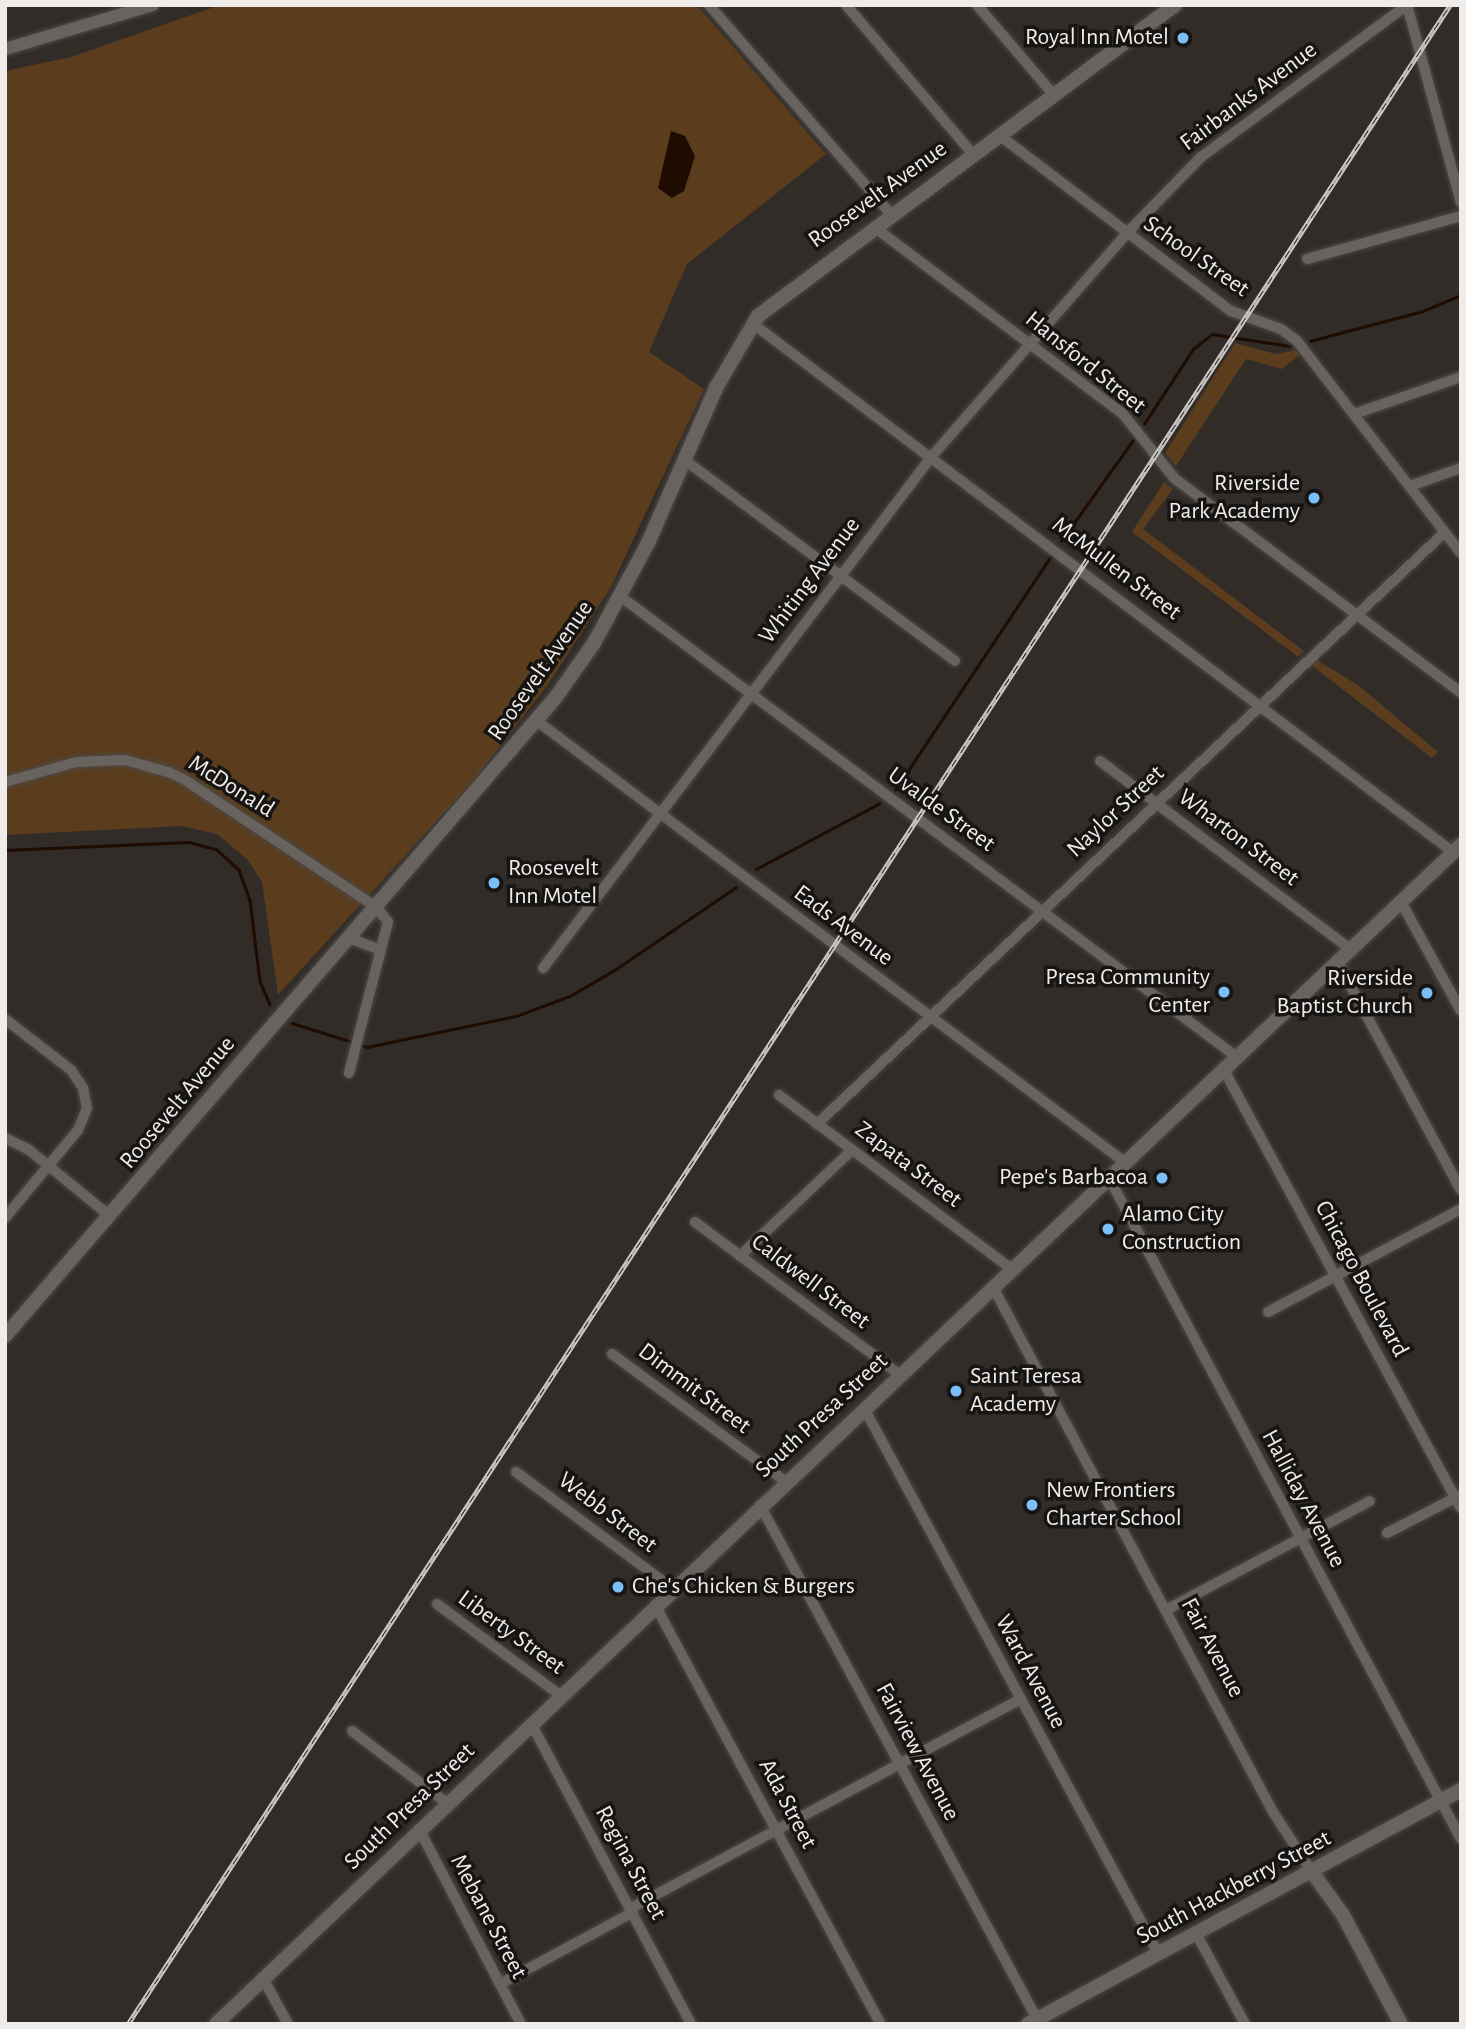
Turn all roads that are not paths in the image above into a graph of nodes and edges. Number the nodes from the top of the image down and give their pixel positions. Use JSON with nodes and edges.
{"nodes":[{"id":1,"x":153,"y":5,"type":"edge"},
{"id":2,"x":846,"y":5,"type":"edge"},
{"id":3,"x":977,"y":5,"type":"edge"},
{"id":4,"x":1175,"y":5,"type":"edge"},
{"id":5,"x":1407,"y":5,"type":"edge"},
{"id":6,"x":710,"y":6,"type":"edge"},
{"id":7,"x":5,"y":49,"type":"edge"},
{"id":8,"x":1053,"y":94,"type":"junction"},
{"id":9,"x":999,"y":135,"type":"junction"},
{"id":10,"x":972,"y":154,"type":"junction"},
{"id":11,"x":1461,"y":203,"type":"edge"},
{"id":12,"x":891,"y":214,"type":"junction"},
{"id":13,"x":1461,"y":216,"type":"edge"},
{"id":14,"x":874,"y":228,"type":"junction"},
{"id":15,"x":1127,"y":233,"type":"junction"},
{"id":16,"x":1307,"y":259,"type":"dead end"},
{"id":17,"x":752,"y":323,"type":"junction"},
{"id":18,"x":1029,"y":344,"type":"junction"},
{"id":19,"x":1461,"y":377,"type":"edge"},
{"id":20,"x":1354,"y":414,"type":"junction"},
{"id":21,"x":932,"y":456,"type":"junction"},
{"id":22,"x":687,"y":461,"type":"junction"},
{"id":23,"x":1461,"y":468,"type":"edge"},
{"id":24,"x":1410,"y":486,"type":"junction"},
{"id":25,"x":1445,"y":532,"type":"junction"},
{"id":26,"x":1461,"y":552,"type":"edge"},
{"id":27,"x":840,"y":575,"type":"junction"},
{"id":28,"x":620,"y":596,"type":"junction"},
{"id":29,"x":1357,"y":615,"type":"junction"},
{"id":30,"x":955,"y":661,"type":"dead end"},
{"id":31,"x":1461,"y":692,"type":"edge"},
{"id":32,"x":750,"y":695,"type":"junction"},
{"id":33,"x":1260,"y":705,"type":"junction"},
{"id":34,"x":537,"y":721,"type":"junction"},
{"id":35,"x":1100,"y":761,"type":"dead end"},
{"id":36,"x":5,"y":782,"type":"edge"},
{"id":37,"x":1156,"y":804,"type":"junction"},
{"id":38,"x":660,"y":815,"type":"junction"},
{"id":39,"x":1457,"y":848,"type":"edge"},
{"id":40,"x":1401,"y":902,"type":"junction"},
{"id":41,"x":376,"y":907,"type":"junction"},
{"id":42,"x":1042,"y":911,"type":"junction"},
{"id":43,"x":349,"y":938,"type":"junction"},
{"id":44,"x":381,"y":950,"type":"junction"},
{"id":45,"x":1350,"y":950,"type":"junction"},
{"id":46,"x":1337,"y":961,"type":"junction"},
{"id":47,"x":543,"y":968,"type":"dead end"},
{"id":48,"x":1461,"y":1011,"type":"edge"},
{"id":49,"x":930,"y":1017,"type":"junction"},
{"id":50,"x":5,"y":1019,"type":"edge"},
{"id":51,"x":1237,"y":1057,"type":"junction"},
{"id":52,"x":1224,"y":1069,"type":"junction"},
{"id":53,"x":349,"y":1073,"type":"dead end"},
{"id":54,"x":779,"y":1095,"type":"dead end"},
{"id":55,"x":817,"y":1124,"type":"junction"},
{"id":56,"x":5,"y":1138,"type":"edge"},
{"id":57,"x":852,"y":1150,"type":"junction"},
{"id":58,"x":1126,"y":1163,"type":"junction"},
{"id":59,"x":48,"y":1165,"type":"junction"},
{"id":60,"x":1109,"y":1178,"type":"junction"},
{"id":61,"x":1461,"y":1190,"type":"edge"},
{"id":62,"x":1461,"y":1209,"type":"edge"},
{"id":63,"x":111,"y":1217,"type":"junction"},
{"id":64,"x":5,"y":1218,"type":"edge"},
{"id":65,"x":695,"y":1222,"type":"dead end"},
{"id":66,"x":740,"y":1256,"type":"junction"},
{"id":67,"x":1012,"y":1269,"type":"junction"},
{"id":68,"x":1335,"y":1276,"type":"junction"},
{"id":69,"x":993,"y":1287,"type":"junction"},
{"id":70,"x":1268,"y":1312,"type":"dead end"},
{"id":71,"x":5,"y":1336,"type":"edge"},
{"id":72,"x":612,"y":1354,"type":"dead end"},
{"id":73,"x":900,"y":1375,"type":"junction"},
{"id":74,"x":864,"y":1408,"type":"junction"},
{"id":75,"x":516,"y":1472,"type":"dead end"},
{"id":76,"x":785,"y":1481,"type":"junction"},
{"id":77,"x":1370,"y":1501,"type":"dead end"},
{"id":78,"x":1459,"y":1501,"type":"edge"},
{"id":79,"x":760,"y":1505,"type":"junction"},
{"id":80,"x":1387,"y":1533,"type":"dead end"},
{"id":81,"x":1300,"y":1539,"type":"junction"},
{"id":82,"x":672,"y":1588,"type":"junction"},
{"id":83,"x":437,"y":1604,"type":"dead end"},
{"id":84,"x":655,"y":1605,"type":"junction"},
{"id":85,"x":1166,"y":1610,"type":"junction"},
{"id":86,"x":560,"y":1695,"type":"junction"},
{"id":87,"x":1021,"y":1699,"type":"junction"},
{"id":88,"x":531,"y":1723,"type":"junction"},
{"id":89,"x":352,"y":1731,"type":"dead end"},
{"id":90,"x":900,"y":1763,"type":"junction"},
{"id":91,"x":1461,"y":1790,"type":"edge"},
{"id":92,"x":1441,"y":1801,"type":"junction"},
{"id":93,"x":447,"y":1803,"type":"junction"},
{"id":94,"x":419,"y":1829,"type":"junction"},
{"id":95,"x":776,"y":1829,"type":"junction"},
{"id":96,"x":1461,"y":1839,"type":"edge"},
{"id":97,"x":1312,"y":1872,"type":"junction"},
{"id":98,"x":632,"y":1910,"type":"junction"},
{"id":99,"x":1198,"y":1935,"type":"junction"},
{"id":100,"x":1159,"y":1955,"type":"junction"},
{"id":101,"x":264,"y":1978,"type":"junction"},
{"id":102,"x":500,"y":1984,"type":"junction"},
{"id":103,"x":1032,"y":2021,"type":"edge"},
{"id":104,"x":216,"y":2024,"type":"edge"},
{"id":105,"x":288,"y":2024,"type":"edge"},
{"id":106,"x":521,"y":2024,"type":"edge"},
{"id":107,"x":691,"y":2024,"type":"edge"},
{"id":108,"x":881,"y":2024,"type":"edge"},
{"id":109,"x":1245,"y":2024,"type":"edge"},
{"id":110,"x":1401,"y":2024,"type":"edge"}],
"edges":[{"from":1,"to":7,"type":"street"},
{"from":2,"to":10,"type":"street"},
{"from":3,"to":8,"type":"street"},
{"from":4,"to":8,"type":"main road","name":"Roosevelt Avenue"},
{"from":5,"to":11,"type":"street"},
{"from":5,"to":15,"type":"street","name":"Fairbanks Avenue"},
{"from":6,"to":12,"type":"street"},
{"from":8,"to":9,"type":"main road","name":"Roosevelt Avenue"},
{"from":9,"to":10,"type":"main road","name":"Roosevelt Avenue"},
{"from":9,"to":15,"type":"street","name":"School Street"},
{"from":10,"to":12,"type":"main road","name":"Roosevelt Avenue"},
{"from":12,"to":14,"type":"main road","name":"Roosevelt Avenue"},
{"from":13,"to":16,"type":"street"},
{"from":14,"to":17,"type":"main road","name":"Roosevelt Avenue"},
{"from":14,"to":18,"type":"street","name":"Hansford Street"},
{"from":15,"to":18,"type":"street","name":"Whiting Avenue"},
{"from":15,"to":20,"type":"street","name":"School Street"},
{"from":17,"to":21,"type":"street","name":"McMullen Street"},
{"from":17,"to":22,"type":"main road","name":"Roosevelt Avenue"},
{"from":18,"to":21,"type":"street","name":"Whiting Avenue"},
{"from":18,"to":29,"type":"street","name":"Hansford Street"},
{"from":19,"to":20,"type":"street"},
{"from":20,"to":24,"type":"street","name":"School Street"},
{"from":21,"to":27,"type":"street","name":"Whiting Avenue"},
{"from":21,"to":33,"type":"street","name":"McMullen Street"},
{"from":22,"to":27,"type":"street"},
{"from":22,"to":28,"type":"main road","name":"Roosevelt Avenue"},
{"from":23,"to":24,"type":"street"},
{"from":24,"to":25,"type":"street","name":"School Street"},
{"from":25,"to":26,"type":"street","name":"School Street"},
{"from":25,"to":29,"type":"street","name":"Naylor Street"},
{"from":27,"to":30,"type":"street"},
{"from":27,"to":32,"type":"street","name":"Whiting Avenue"},
{"from":28,"to":32,"type":"street","name":"Uvalde Street"},
{"from":28,"to":34,"type":"main road","name":"Roosevelt Avenue"},
{"from":29,"to":31,"type":"street","name":"Hansford Street"},
{"from":29,"to":33,"type":"street","name":"Naylor Street"},
{"from":32,"to":38,"type":"street","name":"Whiting Avenue"},
{"from":32,"to":42,"type":"street","name":"Uvalde Street"},
{"from":33,"to":37,"type":"street","name":"Naylor Street"},
{"from":33,"to":39,"type":"street","name":"McMullen Street"},
{"from":34,"to":38,"type":"street","name":"Eads Avenue"},
{"from":34,"to":41,"type":"main road","name":"Roosevelt Avenue"},
{"from":35,"to":37,"type":"street","name":"Wharton Street"},
{"from":36,"to":41,"type":"street","name":"McDonald"},
{"from":37,"to":42,"type":"street","name":"Naylor Street"},
{"from":37,"to":45,"type":"street","name":"Wharton Street"},
{"from":38,"to":47,"type":"street","name":"Whiting Avenue"},
{"from":38,"to":49,"type":"street","name":"Eads Avenue"},
{"from":39,"to":40,"type":"main road","name":"South Presa Street"},
{"from":40,"to":45,"type":"main road","name":"South Presa Street"},
{"from":40,"to":48,"type":"street"},
{"from":41,"to":43,"type":"main road","name":"Roosevelt Avenue"},
{"from":41,"to":44,"type":"street"},
{"from":42,"to":49,"type":"street","name":"Naylor Street"},
{"from":42,"to":51,"type":"street","name":"Uvalde Street"},
{"from":43,"to":44,"type":"street"},
{"from":43,"to":63,"type":"main road","name":"Roosevelt Avenue"},
{"from":44,"to":53,"type":"street"},
{"from":45,"to":46,"type":"main road","name":"South Presa Street"},
{"from":46,"to":51,"type":"main road","name":"South Presa Street"},
{"from":46,"to":61,"type":"street"},
{"from":49,"to":55,"type":"street","name":"Naylor Street"},
{"from":49,"to":58,"type":"street","name":"Eads Avenue"},
{"from":50,"to":59,"type":"street"},
{"from":51,"to":52,"type":"main road","name":"South Presa Street"},
{"from":52,"to":58,"type":"main road","name":"South Presa Street"},
{"from":52,"to":68,"type":"street","name":"Chicago Boulevard"},
{"from":54,"to":55,"type":"street","name":"Zapata Street"},
{"from":55,"to":57,"type":"street","name":"Zapata Street"},
{"from":56,"to":59,"type":"street"},
{"from":57,"to":66,"type":"street"},
{"from":57,"to":67,"type":"street","name":"Zapata Street"},
{"from":58,"to":60,"type":"main road","name":"South Presa Street"},
{"from":59,"to":63,"type":"street"},
{"from":59,"to":64,"type":"street"},
{"from":60,"to":67,"type":"main road","name":"South Presa Street"},
{"from":60,"to":81,"type":"street","name":"Halliday Avenue"},
{"from":62,"to":68,"type":"street"},
{"from":63,"to":71,"type":"main road","name":"Roosevelt Avenue"},
{"from":65,"to":66,"type":"street","name":"Caldwell Street"},
{"from":66,"to":73,"type":"street","name":"Caldwell Street"},
{"from":67,"to":69,"type":"main road","name":"South Presa Street"},
{"from":68,"to":70,"type":"street"},
{"from":68,"to":78,"type":"street","name":"Chicago Boulevard"},
{"from":69,"to":73,"type":"main road","name":"South Presa Street"},
{"from":69,"to":85,"type":"street","name":"Fair Avenue"},
{"from":72,"to":76,"type":"street","name":"Dimmit Street"},
{"from":73,"to":74,"type":"main road","name":"South Presa Street"},
{"from":74,"to":76,"type":"main road","name":"South Presa Street"},
{"from":74,"to":87,"type":"street","name":"Ward Avenue"},
{"from":75,"to":82,"type":"street","name":"Webb Street"},
{"from":76,"to":79,"type":"main road","name":"South Presa Street"},
{"from":77,"to":81,"type":"street"},
{"from":78,"to":80,"type":"street"},
{"from":79,"to":82,"type":"main road","name":"South Presa Street"},
{"from":79,"to":90,"type":"street","name":"Fairview Avenue"},
{"from":81,"to":85,"type":"street"},
{"from":81,"to":92,"type":"street","name":"Halliday Avenue"},
{"from":82,"to":84,"type":"main road","name":"South Presa Street"},
{"from":83,"to":86,"type":"street","name":"Liberty Street"},
{"from":84,"to":86,"type":"main road","name":"South Presa Street"},
{"from":84,"to":95,"type":"street","name":"Ada Street"},
{"from":85,"to":97,"type":"street","name":"Fair Avenue"},
{"from":86,"to":88,"type":"main road","name":"South Presa Street"},
{"from":87,"to":90,"type":"street"},
{"from":87,"to":100,"type":"street","name":"Ward Avenue"},
{"from":88,"to":93,"type":"main road","name":"South Presa Street"},
{"from":88,"to":98,"type":"street","name":"Regina Street"},
{"from":89,"to":93,"type":"street"},
{"from":90,"to":95,"type":"street"},
{"from":90,"to":103,"type":"street","name":"Fairview Avenue"},
{"from":91,"to":92,"type":"main road","name":"South Hackberry Street"},
{"from":92,"to":96,"type":"street","name":"Halliday Avenue"},
{"from":92,"to":97,"type":"main road","name":"South Hackberry Street"},
{"from":93,"to":94,"type":"main road","name":"South Presa Street"},
{"from":94,"to":101,"type":"main road","name":"South Presa Street"},
{"from":94,"to":102,"type":"street","name":"Mebane Street"},
{"from":95,"to":98,"type":"street"},
{"from":95,"to":108,"type":"street","name":"Ada Street"},
{"from":97,"to":99,"type":"main road","name":"South Hackberry Street"},
{"from":97,"to":110,"type":"main road","name":"Fair Avenue"},
{"from":98,"to":102,"type":"street"},
{"from":98,"to":107,"type":"street","name":"Regina Street"},
{"from":99,"to":100,"type":"main road","name":"South Hackberry Street"},
{"from":99,"to":109,"type":"street"},
{"from":100,"to":103,"type":"main road","name":"South Hackberry Street"},
{"from":101,"to":104,"type":"main road","name":"South Presa Street"},
{"from":101,"to":105,"type":"street"},
{"from":102,"to":106,"type":"street","name":"Mebane Street"}]}
